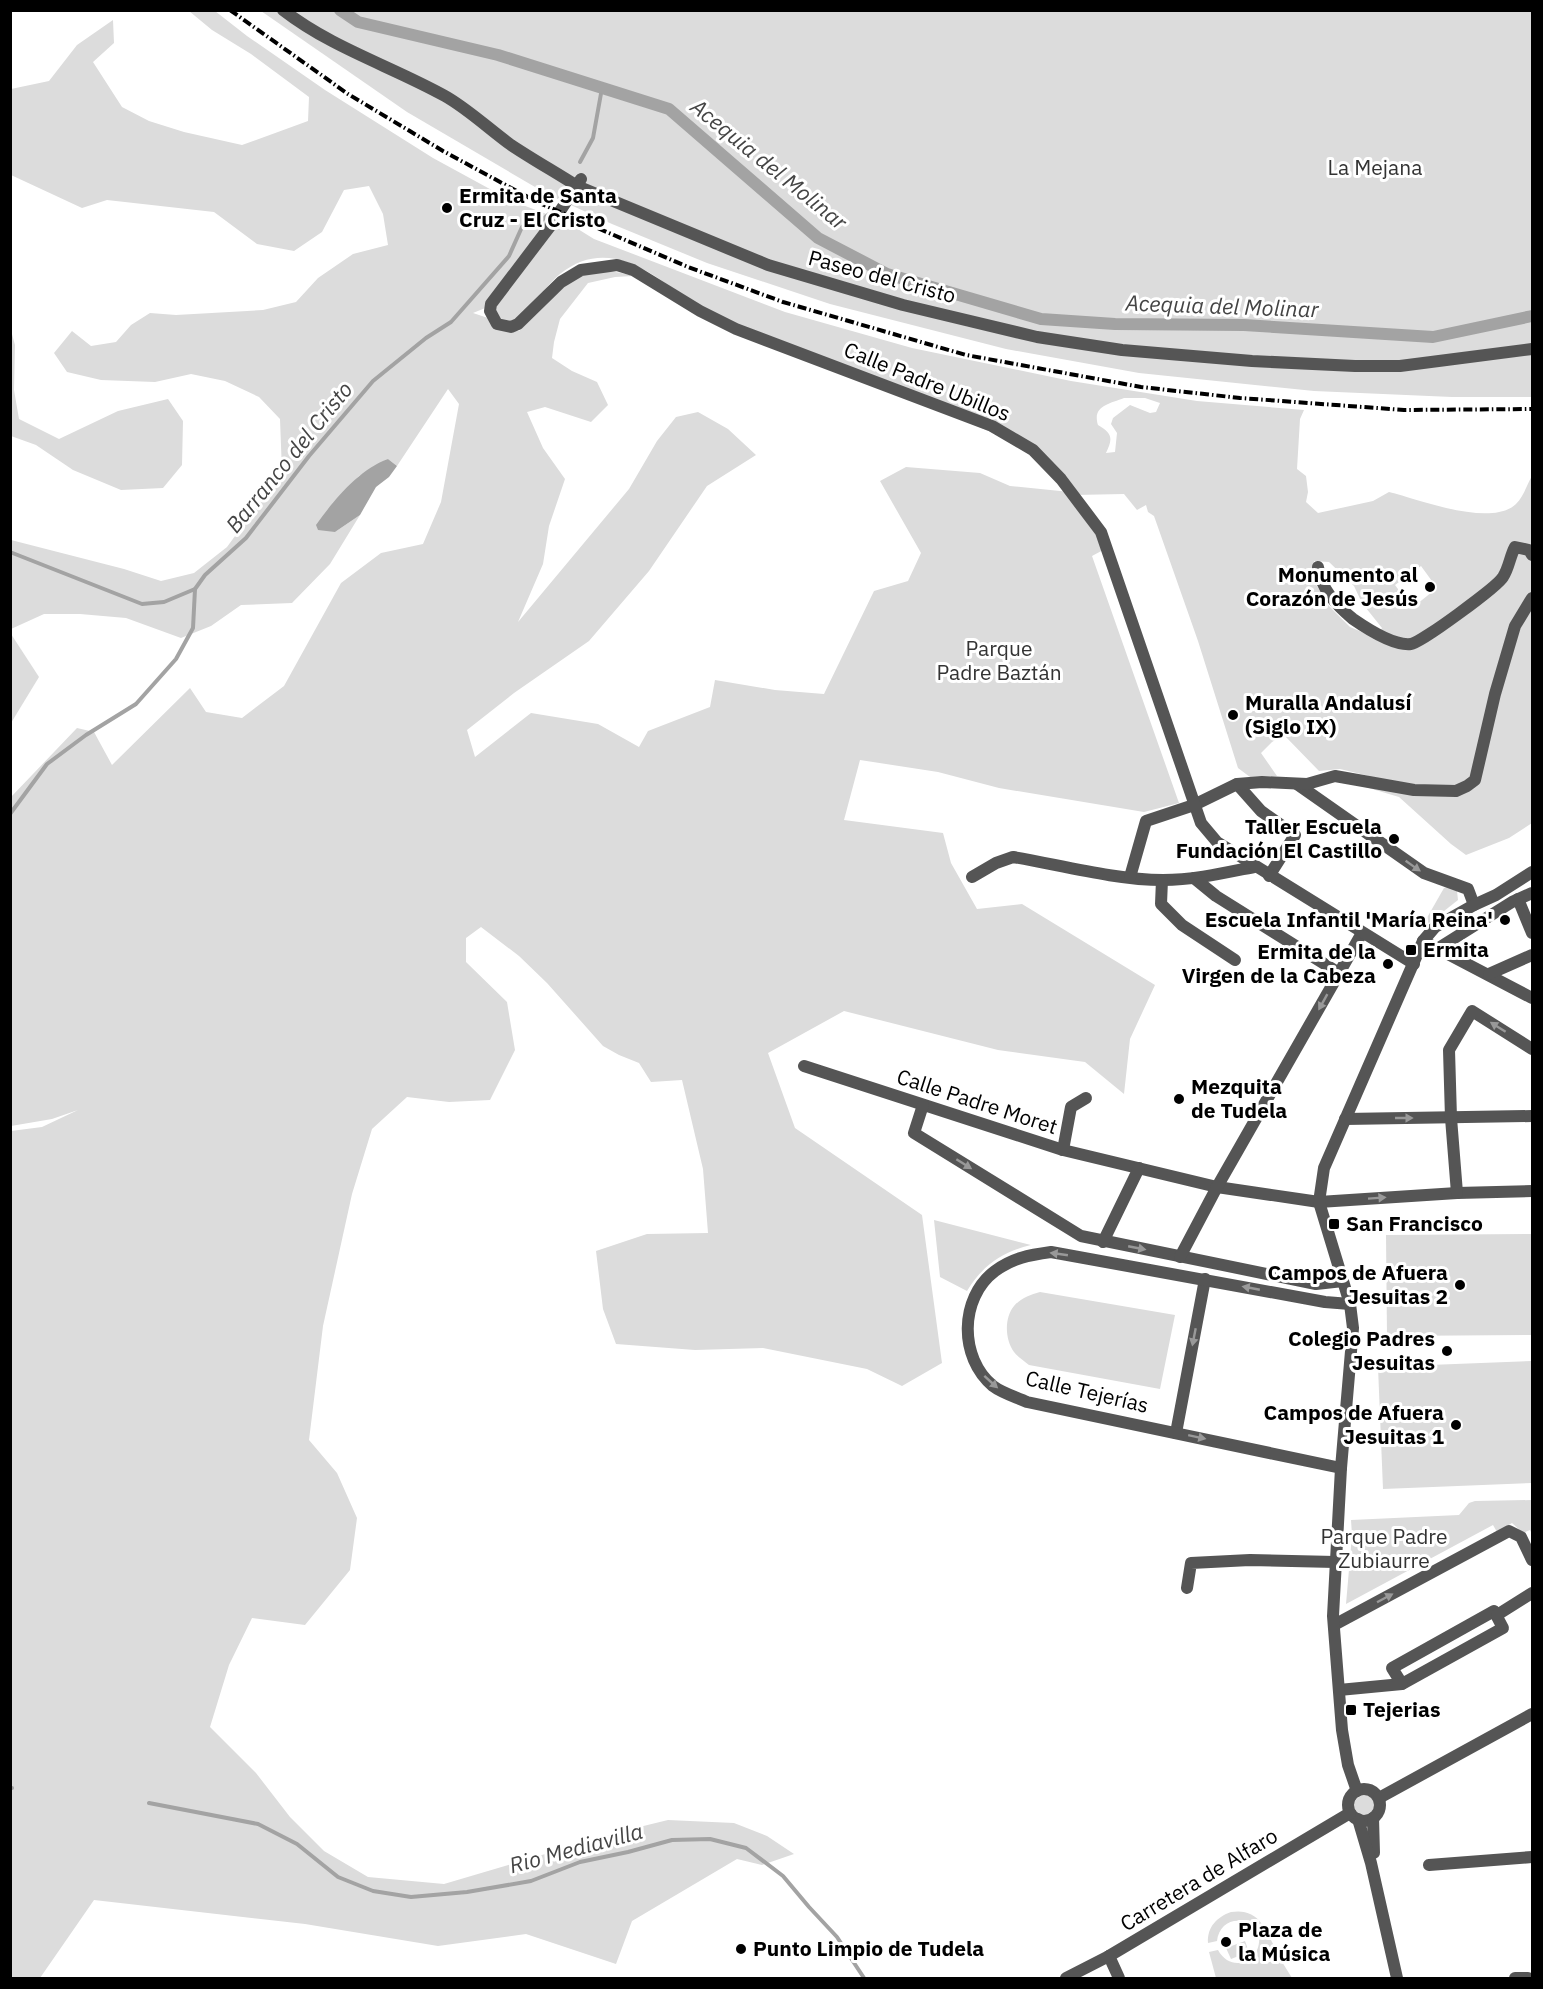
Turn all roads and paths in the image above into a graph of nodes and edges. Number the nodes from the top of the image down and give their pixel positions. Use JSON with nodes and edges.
{"nodes":[{"id":1,"x":283,"y":10,"type":"edge"},
{"id":2,"x":579,"y":182,"type":"junction"},
{"id":3,"x":1533,"y":350,"type":"edge"},
{"id":4,"x":1533,"y":555,"type":"edge"},
{"id":5,"x":1318,"y":567,"type":"dead end"},
{"id":6,"x":1533,"y":598,"type":"edge"},
{"id":7,"x":1296,"y":783,"type":"junction"},
{"id":8,"x":1237,"y":784,"type":"junction"},
{"id":9,"x":1194,"y":805,"type":"junction"},
{"id":10,"x":1254,"y":867,"type":"junction"},
{"id":11,"x":1533,"y":872,"type":"edge"},
{"id":12,"x":1269,"y":876,"type":"junction"},
{"id":13,"x":972,"y":877,"type":"dead end"},
{"id":14,"x":1130,"y":877,"type":"junction"},
{"id":15,"x":1194,"y":878,"type":"junction"},
{"id":16,"x":1162,"y":880,"type":"junction"},
{"id":17,"x":1533,"y":893,"type":"edge"},
{"id":18,"x":1518,"y":899,"type":"junction"},
{"id":19,"x":1474,"y":904,"type":"junction"},
{"id":20,"x":1362,"y":933,"type":"junction"},
{"id":21,"x":1533,"y":933,"type":"edge"},
{"id":22,"x":1423,"y":941,"type":"junction"},
{"id":23,"x":1437,"y":949,"type":"junction"},
{"id":24,"x":1533,"y":956,"type":"edge"},
{"id":25,"x":1235,"y":960,"type":"dead end"},
{"id":26,"x":1414,"y":964,"type":"junction"},
{"id":27,"x":1339,"y":973,"type":"junction"},
{"id":28,"x":1489,"y":974,"type":"junction"},
{"id":29,"x":1533,"y":998,"type":"edge"},
{"id":30,"x":1533,"y":1049,"type":"edge"},
{"id":31,"x":804,"y":1066,"type":"dead end"},
{"id":32,"x":1086,"y":1098,"type":"dead end"},
{"id":33,"x":923,"y":1105,"type":"junction"},
{"id":34,"x":1533,"y":1116,"type":"edge"},
{"id":35,"x":1451,"y":1118,"type":"junction"},
{"id":36,"x":1346,"y":1119,"type":"junction"},
{"id":37,"x":1063,"y":1150,"type":"junction"},
{"id":38,"x":1139,"y":1168,"type":"junction"},
{"id":39,"x":1217,"y":1187,"type":"junction"},
{"id":40,"x":1533,"y":1191,"type":"edge"},
{"id":41,"x":1457,"y":1193,"type":"junction"},
{"id":42,"x":1319,"y":1202,"type":"junction"},
{"id":43,"x":1103,"y":1242,"type":"junction"},
{"id":44,"x":1180,"y":1257,"type":"junction"},
{"id":45,"x":1205,"y":1279,"type":"junction"},
{"id":46,"x":1343,"y":1281,"type":"junction"},
{"id":47,"x":1350,"y":1304,"type":"junction"},
{"id":48,"x":1176,"y":1433,"type":"junction"},
{"id":49,"x":1341,"y":1468,"type":"junction"},
{"id":50,"x":1533,"y":1560,"type":"edge"},
{"id":51,"x":1335,"y":1562,"type":"junction"},
{"id":52,"x":1187,"y":1588,"type":"dead end"},
{"id":53,"x":1533,"y":1593,"type":"edge"},
{"id":54,"x":1497,"y":1616,"type":"junction"},
{"id":55,"x":1334,"y":1626,"type":"junction"},
{"id":56,"x":1402,"y":1684,"type":"junction"},
{"id":57,"x":1339,"y":1690,"type":"junction"},
{"id":58,"x":1532,"y":1716,"type":"edge"},
{"id":59,"x":1357,"y":1791,"type":"junction"},
{"id":60,"x":1379,"y":1798,"type":"junction"},
{"id":61,"x":1354,"y":1816,"type":"junction"},
{"id":62,"x":1373,"y":1818,"type":"junction"},
{"id":63,"x":1533,"y":1857,"type":"edge"},
{"id":64,"x":1429,"y":1865,"type":"dead end"},
{"id":65,"x":1109,"y":1956,"type":"junction"},
{"id":66,"x":1066,"y":1978,"type":"edge"},
{"id":67,"x":1119,"y":1978,"type":"edge"},
{"id":68,"x":1397,"y":1978,"type":"edge"},
{"id":69,"x":1403,"y":1978,"type":"edge"},
{"id":70,"x":1515,"y":1978,"type":"edge"},
{"id":71,"x":1528,"y":1978,"type":"edge"}],
"edges":[{"from":1,"to":2,"type":"street","name":"Paseo del Cristo"},
{"from":2,"to":3,"type":"street","name":"Paseo del Cristo"},
{"from":2,"to":9,"type":"street","name":"Calle Padre Ubillos"},
{"from":4,"to":5,"type":"street"},
{"from":6,"to":7,"type":"street"},
{"from":7,"to":8,"type":"street"},
{"from":7,"to":19,"type":"street","one_way":true},
{"from":8,"to":9,"type":"street"},
{"from":8,"to":12,"type":"street"},
{"from":9,"to":10,"type":"street","name":"Calle Padre Ubillos"},
{"from":9,"to":14,"type":"street"},
{"from":10,"to":12,"type":"street","name":"Calle Padre Ubillos"},
{"from":10,"to":15,"type":"street"},
{"from":11,"to":19,"type":"street"},
{"from":12,"to":20,"type":"street","name":"Calle Padre Ubillos"},
{"from":13,"to":14,"type":"street"},
{"from":14,"to":16,"type":"street"},
{"from":15,"to":16,"type":"street"},
{"from":15,"to":27,"type":"street"},
{"from":16,"to":25,"type":"street"},
{"from":17,"to":18,"type":"street"},
{"from":18,"to":21,"type":"street"},
{"from":18,"to":23,"type":"street"},
{"from":19,"to":22,"type":"street"},
{"from":20,"to":26,"type":"street","name":"Calle Padre Ubillos"},
{"from":20,"to":27,"type":"street"},
{"from":22,"to":23,"type":"street"},
{"from":22,"to":26,"type":"street"},
{"from":23,"to":28,"type":"street"},
{"from":24,"to":28,"type":"street"},
{"from":26,"to":36,"type":"street"},
{"from":27,"to":39,"type":"street","one_way":true},
{"from":28,"to":29,"type":"street"},
{"from":30,"to":35,"type":"street","one_way":true},
{"from":31,"to":33,"type":"street","name":"Calle Padre Moret"},
{"from":32,"to":37,"type":"street"},
{"from":33,"to":37,"type":"street","name":"Calle Padre Moret"},
{"from":33,"to":43,"type":"street","one_way":true},
{"from":34,"to":35,"type":"street"},
{"from":36,"to":35,"type":"street","one_way":true},
{"from":35,"to":41,"type":"street"},
{"from":36,"to":42,"type":"street"},
{"from":37,"to":38,"type":"street","name":"Calle Padre Moret"},
{"from":38,"to":39,"type":"street","name":"Calle Padre Moret"},
{"from":38,"to":43,"type":"street"},
{"from":39,"to":42,"type":"street","name":"Calle Padre Moret"},
{"from":39,"to":44,"type":"street"},
{"from":40,"to":41,"type":"street","name":"Calle Padre Moret"},
{"from":42,"to":41,"type":"street","name":"Calle Padre Moret","one_way":true},
{"from":42,"to":46,"type":"street"},
{"from":43,"to":44,"type":"street","one_way":true},
{"from":44,"to":46,"type":"street"},
{"from":47,"to":45,"type":"street","name":"Calle Tejerías","one_way":true},
{"from":45,"to":48,"type":"street","one_way":true},
{"from":45,"to":48,"type":"street","name":"Calle Tejerías","one_way":true},
{"from":46,"to":47,"type":"street"},
{"from":47,"to":49,"type":"street"},
{"from":48,"to":49,"type":"street","name":"Calle Tejerías","one_way":true},
{"from":49,"to":51,"type":"street"},
{"from":55,"to":50,"type":"street","one_way":true},
{"from":51,"to":52,"type":"street"},
{"from":51,"to":55,"type":"street"},
{"from":53,"to":54,"type":"street"},
{"from":54,"to":56,"type":"street"},
{"from":54,"to":56,"type":"street"},
{"from":55,"to":57,"type":"street"},
{"from":56,"to":57,"type":"street"},
{"from":57,"to":59,"type":"street"},
{"from":58,"to":60,"type":"street"},
{"from":59,"to":60,"type":"street"},
{"from":59,"to":61,"type":"street"},
{"from":60,"to":62,"type":"street"},
{"from":61,"to":62,"type":"street"},
{"from":61,"to":65,"type":"street","name":"Carretera de Alfaro"},
{"from":61,"to":68,"type":"street"},
{"from":62,"to":69,"type":"street"},
{"from":63,"to":64,"type":"street"},
{"from":65,"to":66,"type":"street","name":"Carretera de Alfaro"},
{"from":65,"to":67,"type":"street"},
{"from":70,"to":71,"type":"street"}]}
